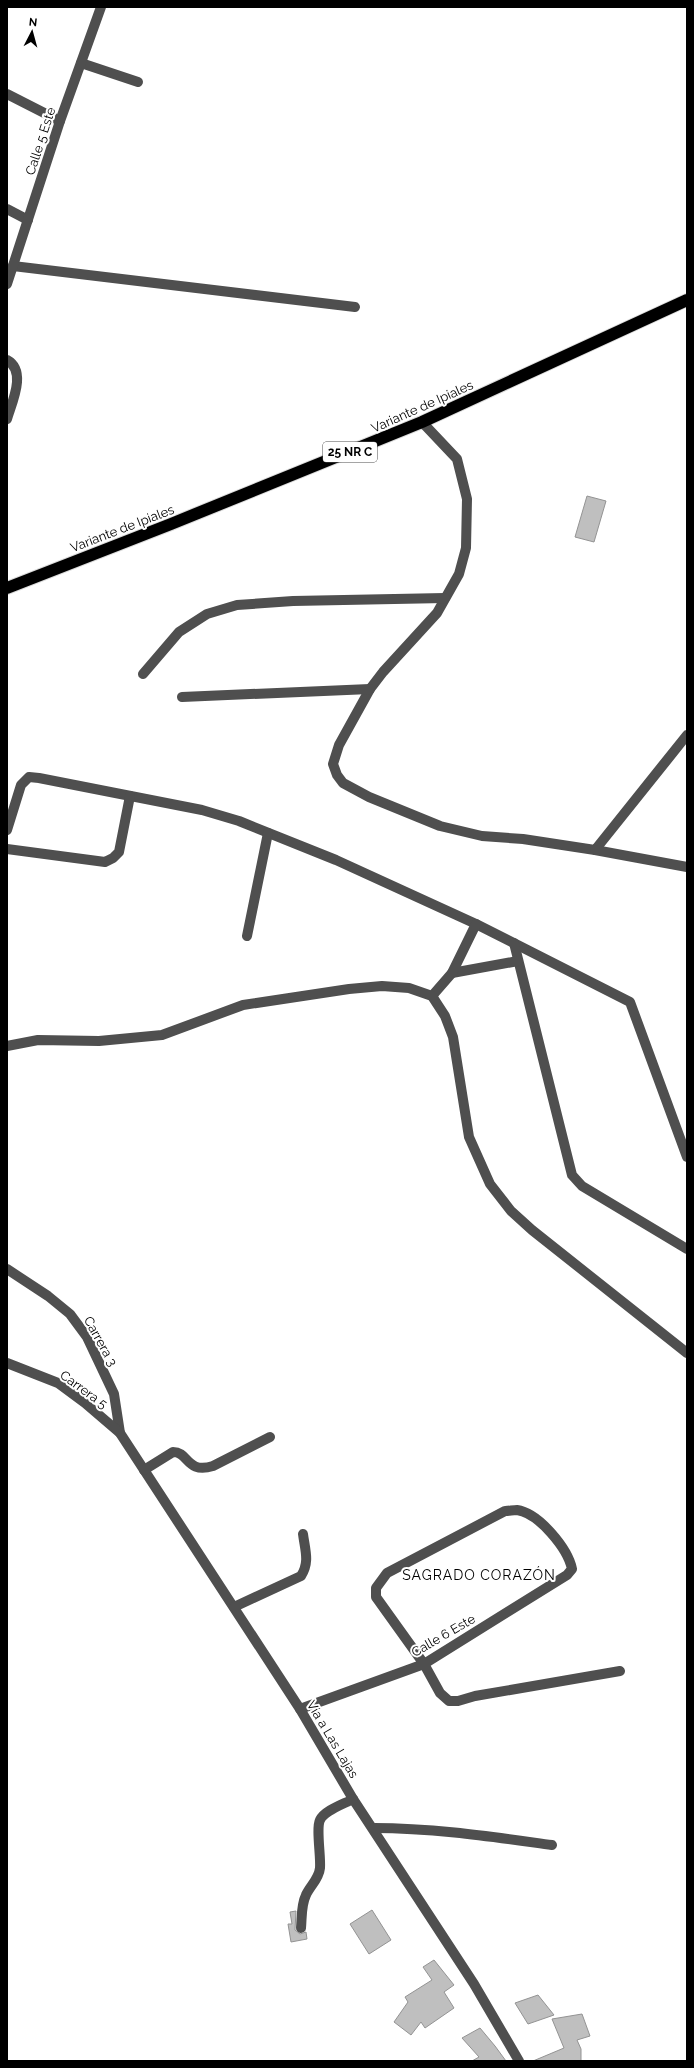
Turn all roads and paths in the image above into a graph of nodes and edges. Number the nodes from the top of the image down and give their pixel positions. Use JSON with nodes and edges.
{"nodes":[{"id":1,"x":101,"y":7,"type":"edge"},
{"id":2,"x":81,"y":63,"type":"junction"},
{"id":3,"x":138,"y":82,"type":"dead end"},
{"id":4,"x":7,"y":94,"type":"edge"},
{"id":5,"x":60,"y":121,"type":"junction"},
{"id":6,"x":7,"y":209,"type":"edge"},
{"id":7,"x":28,"y":220,"type":"junction"},
{"id":8,"x":13,"y":266,"type":"junction"},
{"id":9,"x":7,"y":284,"type":"edge"},
{"id":10,"x":687,"y":300,"type":"edge"},
{"id":11,"x":355,"y":307,"type":"dead end"},
{"id":12,"x":7,"y":360,"type":"edge"},
{"id":13,"x":7,"y":419,"type":"edge"},
{"id":14,"x":422,"y":422,"type":"junction"},
{"id":15,"x":7,"y":588,"type":"edge"},
{"id":16,"x":445,"y":598,"type":"junction"},
{"id":17,"x":143,"y":674,"type":"dead end"},
{"id":18,"x":370,"y":689,"type":"junction"},
{"id":19,"x":182,"y":697,"type":"dead end"},
{"id":20,"x":687,"y":735,"type":"edge"},
{"id":21,"x":130,"y":796,"type":"junction"},
{"id":22,"x":7,"y":830,"type":"edge"},
{"id":23,"x":268,"y":832,"type":"junction"},
{"id":24,"x":7,"y":849,"type":"edge"},
{"id":25,"x":594,"y":850,"type":"junction"},
{"id":26,"x":687,"y":867,"type":"edge"},
{"id":27,"x":476,"y":924,"type":"junction"},
{"id":28,"x":247,"y":936,"type":"dead end"},
{"id":29,"x":514,"y":943,"type":"junction"},
{"id":30,"x":518,"y":960,"type":"junction"},
{"id":31,"x":452,"y":973,"type":"junction"},
{"id":32,"x":432,"y":996,"type":"junction"},
{"id":33,"x":7,"y":1046,"type":"edge"},
{"id":34,"x":687,"y":1157,"type":"edge"},
{"id":35,"x":687,"y":1250,"type":"edge"},
{"id":36,"x":7,"y":1269,"type":"edge"},
{"id":37,"x":687,"y":1353,"type":"edge"},
{"id":38,"x":7,"y":1363,"type":"edge"},
{"id":39,"x":120,"y":1433,"type":"junction"},
{"id":40,"x":270,"y":1437,"type":"dead end"},
{"id":41,"x":144,"y":1470,"type":"junction"},
{"id":42,"x":303,"y":1534,"type":"dead end"},
{"id":43,"x":234,"y":1607,"type":"junction"},
{"id":44,"x":424,"y":1664,"type":"junction"},
{"id":45,"x":620,"y":1671,"type":"dead end"},
{"id":46,"x":300,"y":1709,"type":"junction"},
{"id":47,"x":353,"y":1799,"type":"junction"},
{"id":48,"x":374,"y":1828,"type":"junction"},
{"id":49,"x":552,"y":1845,"type":"dead end"},
{"id":50,"x":301,"y":1928,"type":"dead end"},
{"id":51,"x":519,"y":2061,"type":"edge"}],
"edges":[{"from":1,"to":2,"type":"street","name":"Calle 5 Este"},
{"from":2,"to":3,"type":"street"},
{"from":2,"to":5,"type":"street","name":"Calle 5 Este"},
{"from":4,"to":5,"type":"street"},
{"from":5,"to":7,"type":"street","name":"Calle 5 Este"},
{"from":6,"to":7,"type":"street"},
{"from":7,"to":8,"type":"street","name":"Calle 5 Este"},
{"from":8,"to":9,"type":"street","name":"Calle 5 Este"},
{"from":8,"to":11,"type":"street"},
{"from":10,"to":14,"type":"highway","name":"Variante de Ipiales","number":"25 NR C"},
{"from":12,"to":13,"type":"street"},
{"from":14,"to":15,"type":"highway","name":"Variante de Ipiales","number":"25 NR C"},
{"from":14,"to":16,"type":"street"},
{"from":16,"to":17,"type":"street"},
{"from":16,"to":18,"type":"street"},
{"from":18,"to":19,"type":"street"},
{"from":18,"to":25,"type":"street"},
{"from":20,"to":25,"type":"street"},
{"from":21,"to":22,"type":"street"},
{"from":21,"to":23,"type":"street"},
{"from":21,"to":24,"type":"street"},
{"from":23,"to":27,"type":"street"},
{"from":23,"to":28,"type":"street"},
{"from":25,"to":26,"type":"street"},
{"from":27,"to":29,"type":"street"},
{"from":27,"to":31,"type":"street"},
{"from":29,"to":30,"type":"street"},
{"from":29,"to":34,"type":"street"},
{"from":30,"to":31,"type":"street"},
{"from":30,"to":35,"type":"street"},
{"from":31,"to":32,"type":"street"},
{"from":32,"to":33,"type":"street"},
{"from":32,"to":37,"type":"street"},
{"from":36,"to":39,"type":"street","name":"Carrera 3"},
{"from":38,"to":39,"type":"street","name":"Carrera 5"},
{"from":39,"to":41,"type":"street","name":"Vía a Las Lajas"},
{"from":40,"to":41,"type":"street"},
{"from":41,"to":43,"type":"street","name":"Vía a Las Lajas"},
{"from":42,"to":43,"type":"street"},
{"from":43,"to":46,"type":"street","name":"Vía a Las Lajas"},
{"from":44,"to":44,"type":"street","name":"Calle 6 Este"},
{"from":44,"to":45,"type":"street"},
{"from":44,"to":46,"type":"street","name":"Calle 6 Este"},
{"from":46,"to":47,"type":"street","name":"Vía a Las Lajas"},
{"from":47,"to":48,"type":"street","name":"Vía a Las Lajas"},
{"from":47,"to":50,"type":"street"},
{"from":48,"to":49,"type":"street"},
{"from":48,"to":51,"type":"street","name":"Vía a Las Lajas"}]}
